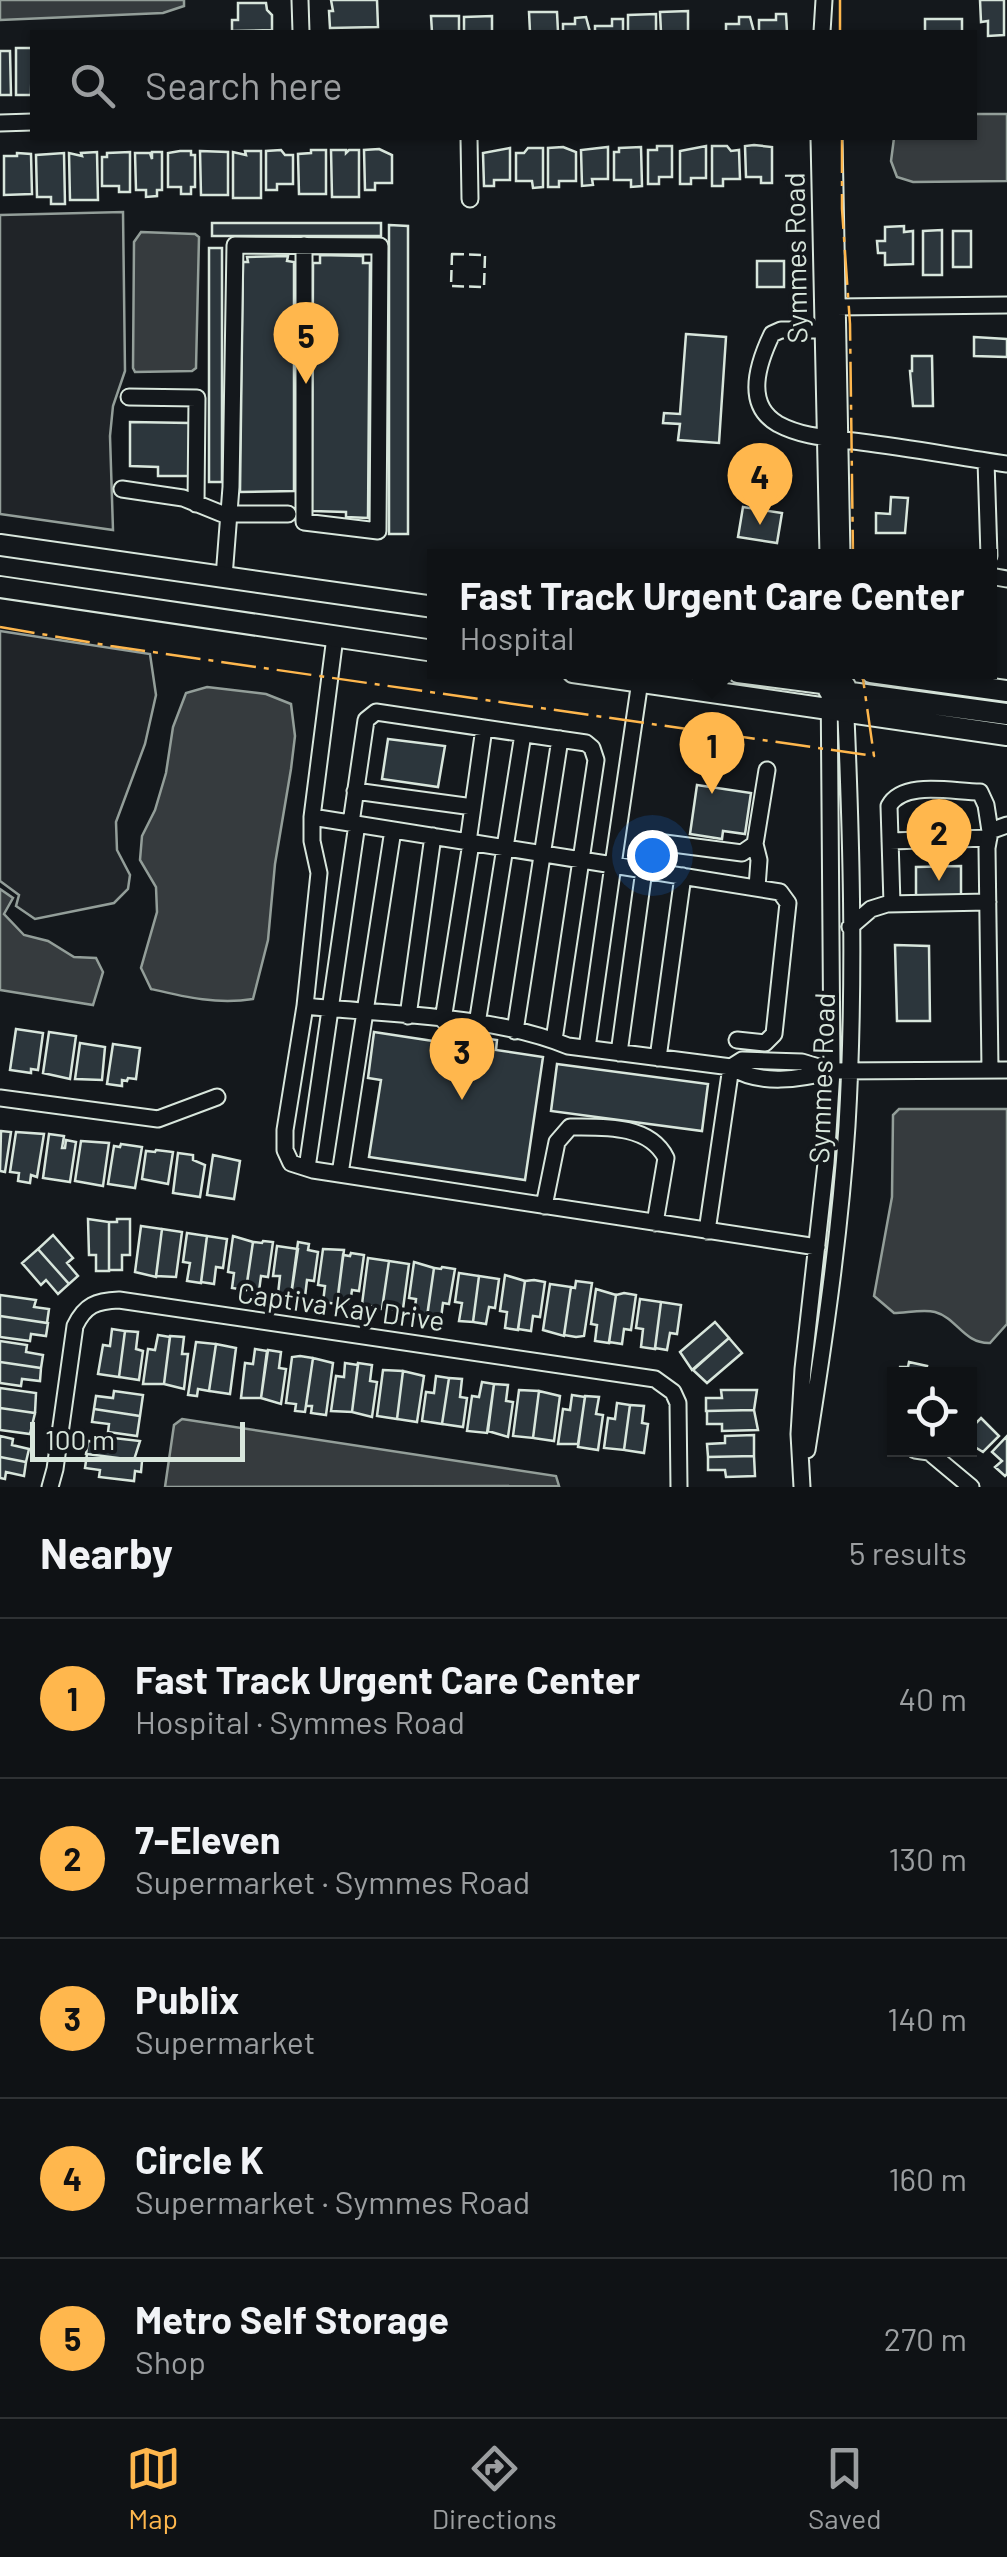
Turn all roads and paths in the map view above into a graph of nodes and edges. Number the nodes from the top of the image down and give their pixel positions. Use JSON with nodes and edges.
{"nodes":[{"id":1,"x":300,"y":0,"type":"edge"},
{"id":2,"x":828,"y":0,"type":"edge"},
{"id":3,"x":301,"y":30,"type":"edge"},
{"id":4,"x":822,"y":30,"type":"edge"},
{"id":5,"x":832,"y":30,"type":"edge"},
{"id":6,"x":30,"y":122,"type":"edge"},
{"id":7,"x":0,"y":123,"type":"edge"},
{"id":8,"x":469,"y":140,"type":"edge"},
{"id":9,"x":819,"y":140,"type":"edge"},
{"id":10,"x":834,"y":140,"type":"edge"},
{"id":11,"x":470,"y":199,"type":"dead end"},
{"id":12,"x":304,"y":246,"type":"junction"},
{"id":13,"x":1007,"y":305,"type":"edge"},
{"id":14,"x":836,"y":307,"type":"junction"},
{"id":15,"x":822,"y":330,"type":"junction"},
{"id":16,"x":128,"y":397,"type":"dead end"},
{"id":17,"x":834,"y":440,"type":"junction"},
{"id":18,"x":986,"y":461,"type":"junction"},
{"id":19,"x":1007,"y":464,"type":"edge"},
{"id":20,"x":122,"y":488,"type":"dead end"},
{"id":21,"x":196,"y":504,"type":"junction"},
{"id":22,"x":288,"y":514,"type":"dead end"},
{"id":23,"x":230,"y":516,"type":"junction"},
{"id":24,"x":0,"y":544,"type":"edge"},
{"id":25,"x":828,"y":549,"type":"edge"},
{"id":26,"x":842,"y":549,"type":"edge"},
{"id":27,"x":989,"y":549,"type":"edge"},
{"id":28,"x":224,"y":576,"type":"junction"},
{"id":29,"x":0,"y":587,"type":"edge"},
{"id":30,"x":427,"y":607,"type":"edge"},
{"id":31,"x":335,"y":637,"type":"junction"},
{"id":32,"x":427,"y":639,"type":"edge"},
{"id":33,"x":388,"y":644,"type":"junction"},
{"id":34,"x":427,"y":650,"type":"edge"},
{"id":35,"x":625,"y":679,"type":"edge"},
{"id":36,"x":779,"y":679,"type":"edge"},
{"id":37,"x":975,"y":679,"type":"edge"},
{"id":38,"x":640,"y":681,"type":"junction"},
{"id":39,"x":837,"y":689,"type":"edge"},
{"id":40,"x":1007,"y":691,"type":"edge"},
{"id":41,"x":1007,"y":714,"type":"edge"},
{"id":42,"x":484,"y":728,"type":"junction"},
{"id":43,"x":523,"y":734,"type":"junction"},
{"id":44,"x":1007,"y":734,"type":"edge"},
{"id":45,"x":560,"y":739,"type":"junction"},
{"id":46,"x":766,"y":770,"type":"dead end"},
{"id":47,"x":356,"y":792,"type":"junction"},
{"id":48,"x":473,"y":807,"type":"junction"},
{"id":49,"x":312,"y":817,"type":"junction"},
{"id":50,"x":354,"y":824,"type":"junction"},
{"id":51,"x":1007,"y":825,"type":"edge"},
{"id":52,"x":393,"y":830,"type":"junction"},
{"id":53,"x":990,"y":835,"type":"junction"},
{"id":54,"x":434,"y":836,"type":"junction"},
{"id":55,"x":890,"y":841,"type":"junction"},
{"id":56,"x":470,"y":842,"type":"junction"},
{"id":57,"x":665,"y":842,"type":"dead end"},
{"id":58,"x":755,"y":844,"type":"junction"},
{"id":59,"x":504,"y":848,"type":"junction"},
{"id":60,"x":543,"y":854,"type":"junction"},
{"id":61,"x":582,"y":860,"type":"junction"},
{"id":62,"x":613,"y":865,"type":"junction"},
{"id":63,"x":644,"y":870,"type":"junction"},
{"id":64,"x":683,"y":876,"type":"junction"},
{"id":65,"x":757,"y":887,"type":"junction"},
{"id":66,"x":988,"y":902,"type":"junction"},
{"id":67,"x":892,"y":904,"type":"junction"},
{"id":68,"x":850,"y":927,"type":"junction"},
{"id":69,"x":305,"y":1006,"type":"junction"},
{"id":70,"x":328,"y":1008,"type":"junction"},
{"id":71,"x":366,"y":1012,"type":"junction"},
{"id":72,"x":408,"y":1016,"type":"junction"},
{"id":73,"x":442,"y":1020,"type":"junction"},
{"id":74,"x":477,"y":1024,"type":"junction"},
{"id":75,"x":516,"y":1030,"type":"junction"},
{"id":76,"x":554,"y":1040,"type":"junction"},
{"id":77,"x":737,"y":1040,"type":"dead end"},
{"id":78,"x":587,"y":1048,"type":"junction"},
{"id":79,"x":619,"y":1052,"type":"junction"},
{"id":80,"x":658,"y":1058,"type":"junction"},
{"id":81,"x":731,"y":1067,"type":"junction"},
{"id":82,"x":999,"y":1070,"type":"edge"},
{"id":83,"x":832,"y":1071,"type":"junction"},
{"id":84,"x":850,"y":1071,"type":"junction"},
{"id":85,"x":0,"y":1098,"type":"edge"},
{"id":86,"x":217,"y":1098,"type":"dead end"},
{"id":87,"x":306,"y":1168,"type":"junction"},
{"id":88,"x":340,"y":1174,"type":"junction"},
{"id":89,"x":544,"y":1206,"type":"junction"},
{"id":90,"x":655,"y":1223,"type":"junction"},
{"id":91,"x":708,"y":1231,"type":"junction"},
{"id":92,"x":817,"y":1248,"type":"junction"},
{"id":93,"x":935,"y":1457,"type":"edge"},
{"id":94,"x":802,"y":1485,"type":"edge"},
{"id":95,"x":50,"y":1487,"type":"edge"},
{"id":96,"x":679,"y":1487,"type":"edge"},
{"id":97,"x":971,"y":1487,"type":"edge"}],
"edges":[{"from":1,"to":3,"type":"street"},
{"from":2,"to":4,"type":"street"},
{"from":2,"to":5,"type":"street"},
{"from":6,"to":7,"type":"street"},
{"from":8,"to":11,"type":"street"},
{"from":9,"to":15,"type":"street","name":"Symmes Road"},
{"from":10,"to":14,"type":"street","name":"Symmes Road"},
{"from":12,"to":12,"type":"street"},
{"from":12,"to":23,"type":"street"},
{"from":13,"to":14,"type":"street"},
{"from":14,"to":17,"type":"street","name":"Symmes Road"},
{"from":15,"to":17,"type":"street","name":"Symmes Road"},
{"from":15,"to":17,"type":"street"},
{"from":16,"to":21,"type":"street"},
{"from":17,"to":18,"type":"street"},
{"from":17,"to":25,"type":"street","name":"Symmes Road"},
{"from":17,"to":26,"type":"street","name":"Symmes Road"},
{"from":18,"to":19,"type":"street"},
{"from":18,"to":27,"type":"street"},
{"from":20,"to":21,"type":"street"},
{"from":21,"to":23,"type":"street"},
{"from":22,"to":23,"type":"street"},
{"from":23,"to":28,"type":"street"},
{"from":24,"to":28,"type":"main road"},
{"from":28,"to":30,"type":"main road"},
{"from":29,"to":31,"type":"main road"},
{"from":31,"to":33,"type":"main road"},
{"from":31,"to":49,"type":"street"},
{"from":32,"to":33,"type":"main road"},
{"from":33,"to":34,"type":"main road"},
{"from":35,"to":38,"type":"main road"},
{"from":36,"to":39,"type":"main road"},
{"from":37,"to":40,"type":"main road"},
{"from":38,"to":39,"type":"main road"},
{"from":38,"to":62,"type":"street"},
{"from":39,"to":41,"type":"main road"},
{"from":39,"to":44,"type":"main road"},
{"from":39,"to":68,"type":"street","name":"Symmes Road"},
{"from":39,"to":83,"type":"street","name":"Symmes Road"},
{"from":42,"to":43,"type":"street"},
{"from":42,"to":47,"type":"street"},
{"from":42,"to":48,"type":"street"},
{"from":43,"to":45,"type":"street"},
{"from":43,"to":59,"type":"street"},
{"from":45,"to":60,"type":"street"},
{"from":45,"to":61,"type":"street"},
{"from":46,"to":58,"type":"street"},
{"from":47,"to":48,"type":"street"},
{"from":47,"to":50,"type":"street"},
{"from":48,"to":56,"type":"street"},
{"from":49,"to":50,"type":"street"},
{"from":49,"to":69,"type":"street"},
{"from":50,"to":52,"type":"street"},
{"from":50,"to":70,"type":"street"},
{"from":51,"to":53,"type":"street"},
{"from":52,"to":54,"type":"street"},
{"from":52,"to":71,"type":"street"},
{"from":53,"to":55,"type":"street"},
{"from":53,"to":55,"type":"street"},
{"from":53,"to":66,"type":"street"},
{"from":54,"to":56,"type":"street"},
{"from":54,"to":72,"type":"street"},
{"from":55,"to":67,"type":"street"},
{"from":56,"to":59,"type":"street"},
{"from":56,"to":73,"type":"street"},
{"from":57,"to":58,"type":"street"},
{"from":58,"to":65,"type":"street"},
{"from":59,"to":60,"type":"street"},
{"from":59,"to":74,"type":"street"},
{"from":60,"to":61,"type":"street"},
{"from":60,"to":75,"type":"street"},
{"from":61,"to":62,"type":"street"},
{"from":61,"to":76,"type":"street"},
{"from":62,"to":63,"type":"street"},
{"from":62,"to":78,"type":"street"},
{"from":63,"to":64,"type":"street"},
{"from":63,"to":79,"type":"street"},
{"from":64,"to":65,"type":"street"},
{"from":64,"to":80,"type":"street"},
{"from":65,"to":77,"type":"street"},
{"from":66,"to":67,"type":"street"},
{"from":66,"to":82,"type":"street"},
{"from":67,"to":68,"type":"street"},
{"from":68,"to":84,"type":"street","name":"Symmes Road"},
{"from":69,"to":70,"type":"street"},
{"from":69,"to":87,"type":"street"},
{"from":70,"to":71,"type":"street"},
{"from":70,"to":87,"type":"street"},
{"from":71,"to":72,"type":"street"},
{"from":71,"to":88,"type":"street"},
{"from":72,"to":73,"type":"street"},
{"from":73,"to":74,"type":"street"},
{"from":74,"to":75,"type":"street"},
{"from":75,"to":76,"type":"street"},
{"from":76,"to":78,"type":"street"},
{"from":78,"to":79,"type":"street"},
{"from":79,"to":80,"type":"street"},
{"from":80,"to":81,"type":"street"},
{"from":81,"to":83,"type":"street"},
{"from":81,"to":91,"type":"street"},
{"from":82,"to":84,"type":"street"},
{"from":83,"to":84,"type":"street"},
{"from":83,"to":92,"type":"street","name":"Symmes Road"},
{"from":84,"to":94,"type":"street","name":"Symmes Road"},
{"from":85,"to":86,"type":"street"},
{"from":87,"to":88,"type":"street"},
{"from":88,"to":89,"type":"street"},
{"from":89,"to":90,"type":"street"},
{"from":89,"to":90,"type":"street"},
{"from":90,"to":91,"type":"street"},
{"from":91,"to":92,"type":"street"},
{"from":92,"to":94,"type":"street","name":"Symmes Road"},
{"from":93,"to":97,"type":"street"},
{"from":95,"to":96,"type":"street","name":"Captiva Kay Drive"}]}
